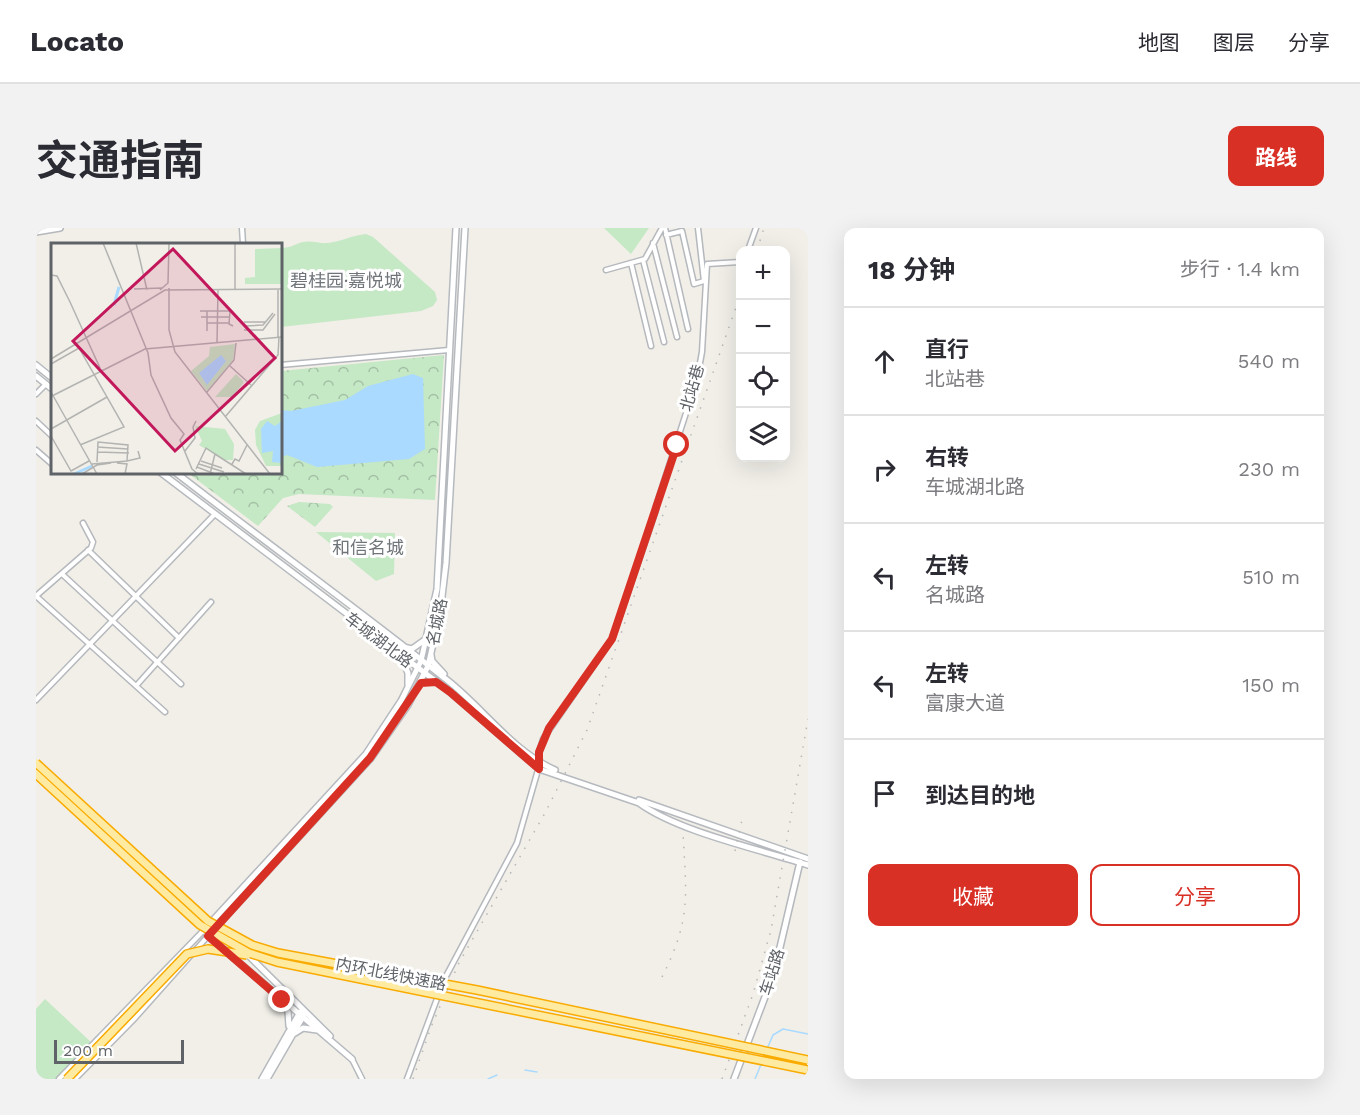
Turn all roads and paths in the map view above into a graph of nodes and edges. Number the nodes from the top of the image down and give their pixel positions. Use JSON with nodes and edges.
{"nodes":[{"id":1,"x":60,"y":228,"type":"edge"},
{"id":2,"x":242,"y":228,"type":"edge"},
{"id":3,"x":456,"y":228,"type":"edge"},
{"id":4,"x":465,"y":228,"type":"edge"},
{"id":5,"x":663,"y":228,"type":"edge"},
{"id":6,"x":698,"y":228,"type":"edge"},
{"id":7,"x":756,"y":228,"type":"edge"},
{"id":8,"x":36,"y":232,"type":"edge"},
{"id":9,"x":666,"y":235,"type":"junction"},
{"id":10,"x":243,"y":243,"type":"edge"},
{"id":11,"x":654,"y":243,"type":"junction"},
{"id":12,"x":749,"y":246,"type":"edge"},
{"id":13,"x":643,"y":260,"type":"junction"},
{"id":14,"x":736,"y":262,"type":"edge"},
{"id":15,"x":631,"y":263,"type":"junction"},
{"id":16,"x":606,"y":270,"type":"dead end"},
{"id":17,"x":705,"y":282,"type":"junction"},
{"id":18,"x":688,"y":329,"type":"dead end"},
{"id":19,"x":677,"y":337,"type":"dead end"},
{"id":20,"x":664,"y":342,"type":"dead end"},
{"id":21,"x":651,"y":346,"type":"dead end"},
{"id":22,"x":449,"y":350,"type":"junction"},
{"id":23,"x":36,"y":365,"type":"edge"},
{"id":24,"x":282,"y":365,"type":"edge"},
{"id":25,"x":36,"y":376,"type":"edge"},
{"id":26,"x":51,"y":377,"type":"edge"},
{"id":27,"x":46,"y":384,"type":"junction"},
{"id":28,"x":51,"y":388,"type":"edge"},
{"id":29,"x":36,"y":394,"type":"edge"},
{"id":30,"x":36,"y":421,"type":"edge"},
{"id":31,"x":51,"y":435,"type":"edge"},
{"id":32,"x":36,"y":450,"type":"edge"},
{"id":33,"x":51,"y":463,"type":"edge"},
{"id":34,"x":162,"y":474,"type":"edge"},
{"id":35,"x":178,"y":474,"type":"edge"},
{"id":36,"x":214,"y":515,"type":"junction"},
{"id":37,"x":83,"y":523,"type":"dead end"},
{"id":38,"x":88,"y":550,"type":"junction"},
{"id":39,"x":62,"y":574,"type":"junction"},
{"id":40,"x":136,"y":596,"type":"junction"},
{"id":41,"x":211,"y":602,"type":"dead end"},
{"id":42,"x":112,"y":620,"type":"junction"},
{"id":43,"x":179,"y":638,"type":"junction"},
{"id":44,"x":427,"y":638,"type":"junction"},
{"id":45,"x":90,"y":644,"type":"junction"},
{"id":46,"x":401,"y":646,"type":"junction"},
{"id":47,"x":397,"y":653,"type":"junction"},
{"id":48,"x":431,"y":654,"type":"junction"},
{"id":49,"x":420,"y":661,"type":"junction"},
{"id":50,"x":157,"y":662,"type":"junction"},
{"id":51,"x":428,"y":666,"type":"junction"},
{"id":52,"x":417,"y":668,"type":"junction"},
{"id":53,"x":424,"y":674,"type":"junction"},
{"id":54,"x":436,"y":682,"type":"junction"},
{"id":55,"x":181,"y":684,"type":"dead end"},
{"id":56,"x":136,"y":686,"type":"junction"},
{"id":57,"x":408,"y":687,"type":"junction"},
{"id":58,"x":416,"y":689,"type":"junction"},
{"id":59,"x":36,"y":700,"type":"edge"},
{"id":60,"x":165,"y":712,"type":"dead end"},
{"id":61,"x":491,"y":722,"type":"junction"},
{"id":62,"x":36,"y":763,"type":"edge"},
{"id":63,"x":539,"y":766,"type":"junction"},
{"id":64,"x":36,"y":774,"type":"edge"},
{"id":65,"x":808,"y":858,"type":"edge"},
{"id":66,"x":800,"y":862,"type":"junction"},
{"id":67,"x":808,"y":865,"type":"edge"},
{"id":68,"x":186,"y":897,"type":"dead end"},
{"id":69,"x":176,"y":907,"type":"dead end"},
{"id":70,"x":212,"y":921,"type":"junction"},
{"id":71,"x":218,"y":926,"type":"junction"},
{"id":72,"x":203,"y":931,"type":"junction"},
{"id":73,"x":208,"y":936,"type":"junction"},
{"id":74,"x":264,"y":958,"type":"junction"},
{"id":75,"x":282,"y":1000,"type":"junction"},
{"id":76,"x":303,"y":1013,"type":"junction"},
{"id":77,"x":318,"y":1030,"type":"junction"},
{"id":78,"x":289,"y":1035,"type":"junction"},
{"id":79,"x":352,"y":1059,"type":"junction"},
{"id":80,"x":808,"y":1060,"type":"edge"},
{"id":81,"x":808,"y":1070,"type":"edge"},
{"id":82,"x":59,"y":1079,"type":"edge"},
{"id":83,"x":67,"y":1079,"type":"edge"},
{"id":84,"x":75,"y":1079,"type":"edge"},
{"id":85,"x":262,"y":1079,"type":"edge"},
{"id":86,"x":267,"y":1079,"type":"edge"},
{"id":87,"x":362,"y":1079,"type":"edge"},
{"id":88,"x":407,"y":1079,"type":"edge"},
{"id":89,"x":734,"y":1079,"type":"edge"}],
"edges":[{"from":1,"to":8,"type":"main road"},
{"from":2,"to":10,"type":"street"},
{"from":3,"to":22,"type":"main road","name":"名城路"},
{"from":4,"to":48,"type":"main road","name":"名城路"},
{"from":5,"to":9,"type":"street"},
{"from":5,"to":11,"type":"street"},
{"from":6,"to":17,"type":"street"},
{"from":7,"to":12,"type":"street"},
{"from":9,"to":17,"type":"street"},
{"from":9,"to":18,"type":"street"},
{"from":11,"to":13,"type":"street"},
{"from":11,"to":19,"type":"street"},
{"from":13,"to":15,"type":"street"},
{"from":13,"to":20,"type":"street"},
{"from":14,"to":17,"type":"street","name":"北站巷"},
{"from":15,"to":16,"type":"street"},
{"from":15,"to":21,"type":"street"},
{"from":17,"to":63,"type":"street","name":"北站巷"},
{"from":22,"to":24,"type":"street"},
{"from":22,"to":44,"type":"main road","name":"名城路"},
{"from":23,"to":26,"type":"main road"},
{"from":25,"to":27,"type":"main road"},
{"from":27,"to":28,"type":"main road"},
{"from":27,"to":29,"type":"street"},
{"from":30,"to":31,"type":"street"},
{"from":32,"to":33,"type":"street"},
{"from":34,"to":36,"type":"main road","name":"车城湖北路"},
{"from":35,"to":46,"type":"main road","name":"车城湖北路"},
{"from":36,"to":40,"type":"street"},
{"from":36,"to":47,"type":"main road","name":"车城湖北路"},
{"from":37,"to":38,"type":"street"},
{"from":38,"to":39,"type":"street"},
{"from":38,"to":40,"type":"street"},
{"from":39,"to":42,"type":"street"},
{"from":39,"to":45,"type":"street"},
{"from":40,"to":42,"type":"street"},
{"from":40,"to":43,"type":"street"},
{"from":41,"to":43,"type":"street"},
{"from":42,"to":45,"type":"street"},
{"from":42,"to":50,"type":"street"},
{"from":43,"to":50,"type":"street"},
{"from":44,"to":46,"type":"main road"},
{"from":44,"to":49,"type":"main road","name":"名城路"},
{"from":45,"to":56,"type":"street"},
{"from":45,"to":59,"type":"street"},
{"from":46,"to":49,"type":"main road","name":"车城湖北路"},
{"from":47,"to":52,"type":"main road","name":"车城湖北路"},
{"from":47,"to":57,"type":"main road"},
{"from":48,"to":51,"type":"main road","name":"名城路"},
{"from":48,"to":61,"type":"main road"},
{"from":49,"to":51,"type":"main road","name":"车城湖北路"},
{"from":49,"to":52,"type":"main road","name":"名城路"},
{"from":50,"to":55,"type":"street"},
{"from":50,"to":56,"type":"street"},
{"from":51,"to":53,"type":"main road","name":"名城路"},
{"from":51,"to":61,"type":"main road","name":"车城湖北路"},
{"from":52,"to":53,"type":"main road","name":"车城湖北路"},
{"from":52,"to":57,"type":"main road","name":"名城路"},
{"from":53,"to":54,"type":"main road","name":"车城湖北路"},
{"from":53,"to":58,"type":"main road","name":"名城路"},
{"from":54,"to":58,"type":"main road"},
{"from":54,"to":63,"type":"main road","name":"车城湖北路"},
{"from":56,"to":60,"type":"street"},
{"from":57,"to":70,"type":"main road","name":"名城路"},
{"from":58,"to":71,"type":"main road","name":"名城路"},
{"from":61,"to":63,"type":"main road","name":"车城湖北路"},
{"from":62,"to":80,"type":"highway","name":"内环北线快速路","bridge":true},
{"from":63,"to":65,"type":"main road","name":"车城湖北路"},
{"from":63,"to":66,"type":"main road","name":"车城湖北路"},
{"from":63,"to":88,"type":"street","name":"北站巷"},
{"from":64,"to":74,"type":"highway","name":"内环北线快速路","bridge":true},
{"from":66,"to":67,"type":"main road","name":"车城湖北路"},
{"from":66,"to":89,"type":"main road","name":"车站路"},
{"from":68,"to":70,"type":"main road"},
{"from":69,"to":72,"type":"main road"},
{"from":70,"to":71,"type":"main road"},
{"from":70,"to":72,"type":"main road","name":"名城路"},
{"from":71,"to":73,"type":"main road","name":"名城路"},
{"from":71,"to":76,"type":"main road"},
{"from":72,"to":73,"type":"main road"},
{"from":72,"to":82,"type":"street"},
{"from":73,"to":75,"type":"main road"},
{"from":73,"to":84,"type":"street"},
{"from":74,"to":81,"type":"highway","name":"内环北线快速路","bridge":true},
{"from":74,"to":83,"type":"highway","bridge":true},
{"from":75,"to":76,"type":"main road"},
{"from":75,"to":78,"type":"main road"},
{"from":76,"to":77,"type":"main road"},
{"from":76,"to":78,"type":"main road"},
{"from":76,"to":79,"type":"main road"},
{"from":77,"to":78,"type":"main road"},
{"from":77,"to":79,"type":"main road"},
{"from":78,"to":85,"type":"main road"},
{"from":78,"to":86,"type":"main road"},
{"from":79,"to":87,"type":"street"}]}
